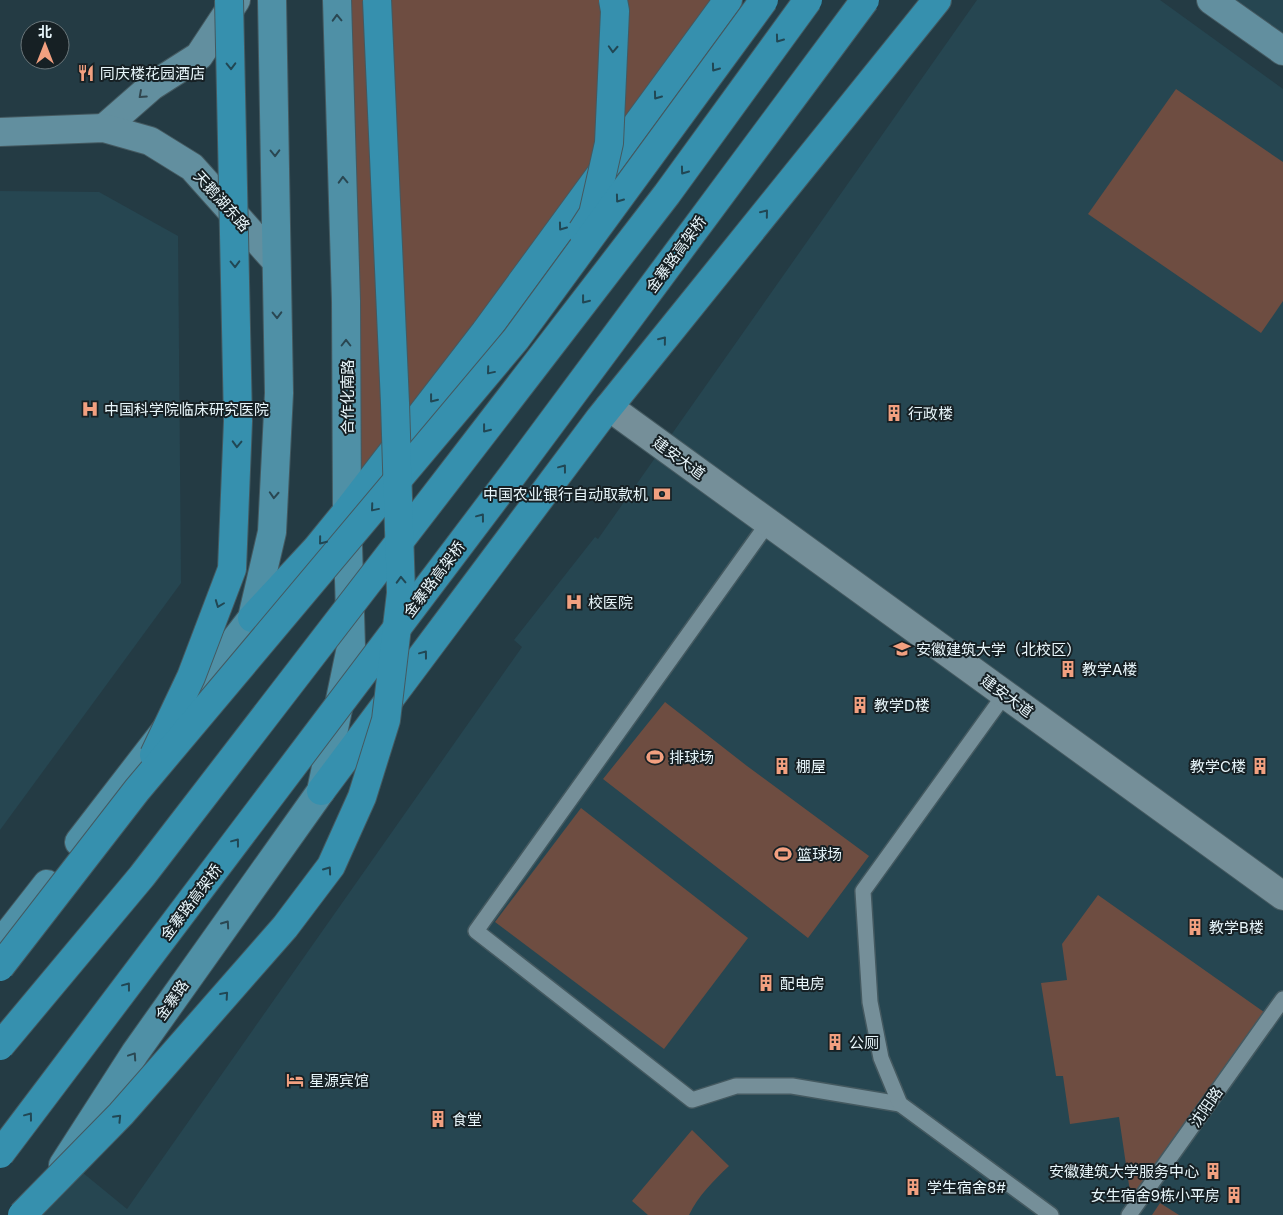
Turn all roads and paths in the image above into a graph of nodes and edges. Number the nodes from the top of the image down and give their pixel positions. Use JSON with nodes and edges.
{"nodes":[{"id":1,"x":229,"y":0,"type":"edge"},
{"id":2,"x":236,"y":0,"type":"edge"},
{"id":3,"x":272,"y":0,"type":"edge"},
{"id":4,"x":337,"y":0,"type":"edge"},
{"id":5,"x":378,"y":0,"type":"edge"},
{"id":6,"x":613,"y":0,"type":"edge"},
{"id":7,"x":728,"y":0,"type":"edge"},
{"id":8,"x":764,"y":0,"type":"edge"},
{"id":9,"x":808,"y":0,"type":"edge"},
{"id":10,"x":865,"y":0,"type":"edge"},
{"id":11,"x":875,"y":0,"type":"edge"},
{"id":12,"x":937,"y":0,"type":"edge"},
{"id":13,"x":1210,"y":0,"type":"edge"},
{"id":14,"x":1283,"y":51,"type":"edge"},
{"id":15,"x":825,"y":53,"type":"junction"},
{"id":16,"x":104,"y":128,"type":"junction"},
{"id":17,"x":0,"y":132,"type":"edge"},
{"id":18,"x":276,"y":261,"type":"junction"},
{"id":19,"x":516,"y":339,"type":"junction"},
{"id":20,"x":609,"y":407,"type":"junction"},
{"id":21,"x":347,"y":511,"type":"junction"},
{"id":22,"x":768,"y":523,"type":"junction"},
{"id":23,"x":252,"y":618,"type":"junction"},
{"id":24,"x":1005,"y":694,"type":"junction"},
{"id":25,"x":137,"y":790,"type":"junction"},
{"id":26,"x":321,"y":791,"type":"junction"},
{"id":27,"x":1283,"y":896,"type":"edge"},
{"id":28,"x":0,"y":944,"type":"edge"},
{"id":29,"x":0,"y":967,"type":"edge"},
{"id":30,"x":1283,"y":999,"type":"edge"},
{"id":31,"x":0,"y":1046,"type":"edge"},
{"id":32,"x":900,"y":1104,"type":"junction"},
{"id":33,"x":0,"y":1154,"type":"edge"},
{"id":34,"x":22,"y":1215,"type":"edge"},
{"id":35,"x":31,"y":1215,"type":"edge"},
{"id":36,"x":1051,"y":1215,"type":"edge"},
{"id":37,"x":1129,"y":1215,"type":"edge"}],
"edges":[{"from":1,"to":25,"type":"highway","one_way":true,"bridge":true},
{"from":2,"to":16,"type":"street","one_way":true},
{"from":3,"to":18,"type":"main road","one_way":true},
{"from":21,"to":4,"type":"main road","name":"合作化南路","one_way":true},
{"from":34,"to":5,"type":"highway","one_way":true,"bridge":true},
{"from":6,"to":19,"type":"highway","one_way":true,"bridge":true},
{"from":7,"to":21,"type":"highway","one_way":true},
{"from":8,"to":19,"type":"highway","one_way":true,"bridge":true},
{"from":9,"to":31,"type":"highway","one_way":true,"bridge":true},
{"from":10,"to":15,"type":"highway","name":"金寨路高架桥","bridge":true},
{"from":11,"to":15,"type":"highway","bridge":true},
{"from":20,"to":12,"type":"highway","one_way":true},
{"from":13,"to":14,"type":"street"},
{"from":33,"to":15,"type":"highway","name":"金寨路高架桥","one_way":true,"bridge":true},
{"from":16,"to":17,"type":"street","name":"天鹅湖东路"},
{"from":16,"to":18,"type":"street","name":"天鹅湖东路"},
{"from":18,"to":23,"type":"main road","one_way":true},
{"from":19,"to":25,"type":"highway","one_way":true,"bridge":true},
{"from":20,"to":22,"type":"street","name":"建安大道"},
{"from":26,"to":20,"type":"highway","one_way":true},
{"from":21,"to":23,"type":"highway","one_way":true},
{"from":21,"to":26,"type":"main road","name":"合作化南路"},
{"from":22,"to":24,"type":"street","name":"建安大道"},
{"from":22,"to":32,"type":"lane"},
{"from":23,"to":28,"type":"main road"},
{"from":24,"to":27,"type":"street","name":"建安大道"},
{"from":24,"to":32,"type":"lane"},
{"from":25,"to":29,"type":"highway","bridge":true},
{"from":35,"to":26,"type":"main road","name":"金寨路","one_way":true},
{"from":30,"to":37,"type":"lane","name":"沈阳路"},
{"from":32,"to":36,"type":"lane"}]}
